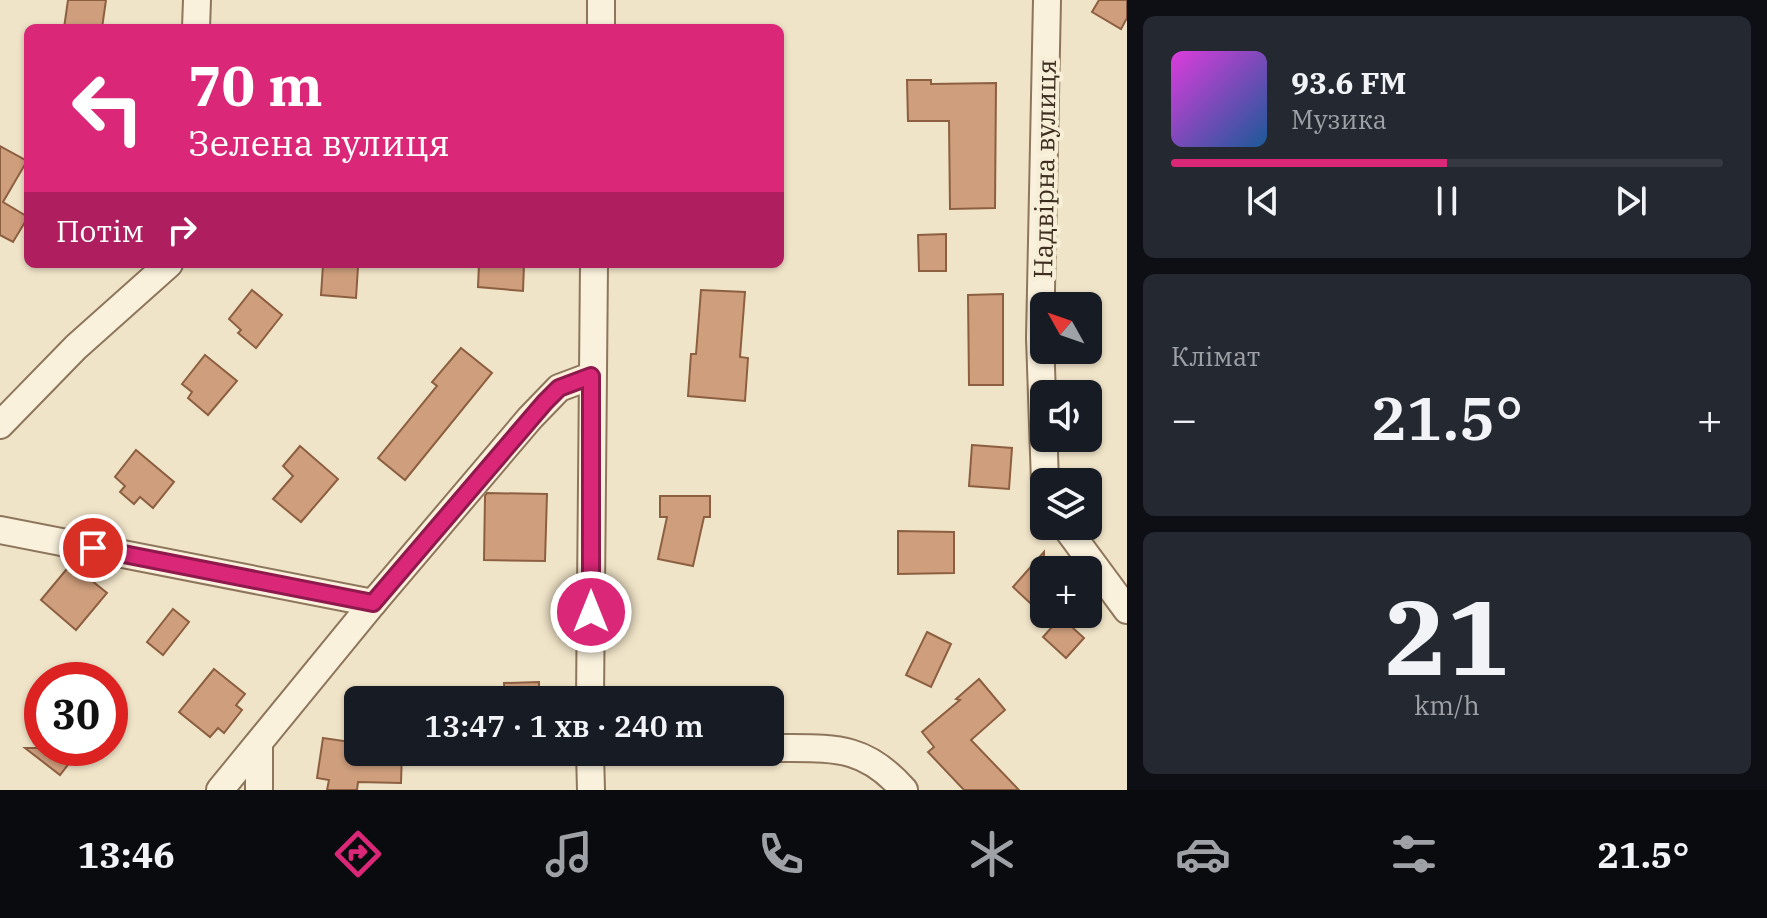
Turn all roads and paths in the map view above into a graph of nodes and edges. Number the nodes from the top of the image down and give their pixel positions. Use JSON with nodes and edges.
{"nodes":[{"id":1,"x":197,"y":0,"type":"edge"},
{"id":2,"x":601,"y":0,"type":"edge"},
{"id":3,"x":1047,"y":0,"type":"edge"},
{"id":4,"x":196,"y":24,"type":"edge"},
{"id":5,"x":601,"y":24,"type":"edge"},
{"id":6,"x":165,"y":268,"type":"edge"},
{"id":7,"x":594,"y":268,"type":"edge"},
{"id":8,"x":591,"y":376,"type":"junction"},
{"id":9,"x":0,"y":425,"type":"edge"},
{"id":10,"x":1045,"y":468,"type":"edge"},
{"id":11,"x":0,"y":530,"type":"edge"},
{"id":12,"x":1075,"y":540,"type":"edge"},
{"id":13,"x":373,"y":603,"type":"junction"},
{"id":14,"x":1127,"y":610,"type":"edge"},
{"id":15,"x":590,"y":686,"type":"edge"},
{"id":16,"x":259,"y":744,"type":"junction"},
{"id":17,"x":784,"y":748,"type":"edge"},
{"id":18,"x":590,"y":766,"type":"edge"},
{"id":19,"x":220,"y":790,"type":"edge"},
{"id":20,"x":259,"y":790,"type":"edge"},
{"id":21,"x":591,"y":790,"type":"edge"},
{"id":22,"x":904,"y":790,"type":"edge"}],
"edges":[{"from":1,"to":4,"type":"street"},
{"from":2,"to":5,"type":"street"},
{"from":3,"to":10,"type":"street","name":"Надвірна вулиця"},
{"from":6,"to":9,"type":"street"},
{"from":7,"to":8,"type":"street"},
{"from":8,"to":13,"type":"street"},
{"from":8,"to":15,"type":"street"},
{"from":11,"to":13,"type":"street"},
{"from":12,"to":14,"type":"street"},
{"from":13,"to":16,"type":"street"},
{"from":16,"to":19,"type":"street"},
{"from":16,"to":20,"type":"street"},
{"from":17,"to":22,"type":"street"},
{"from":18,"to":21,"type":"street"}]}
